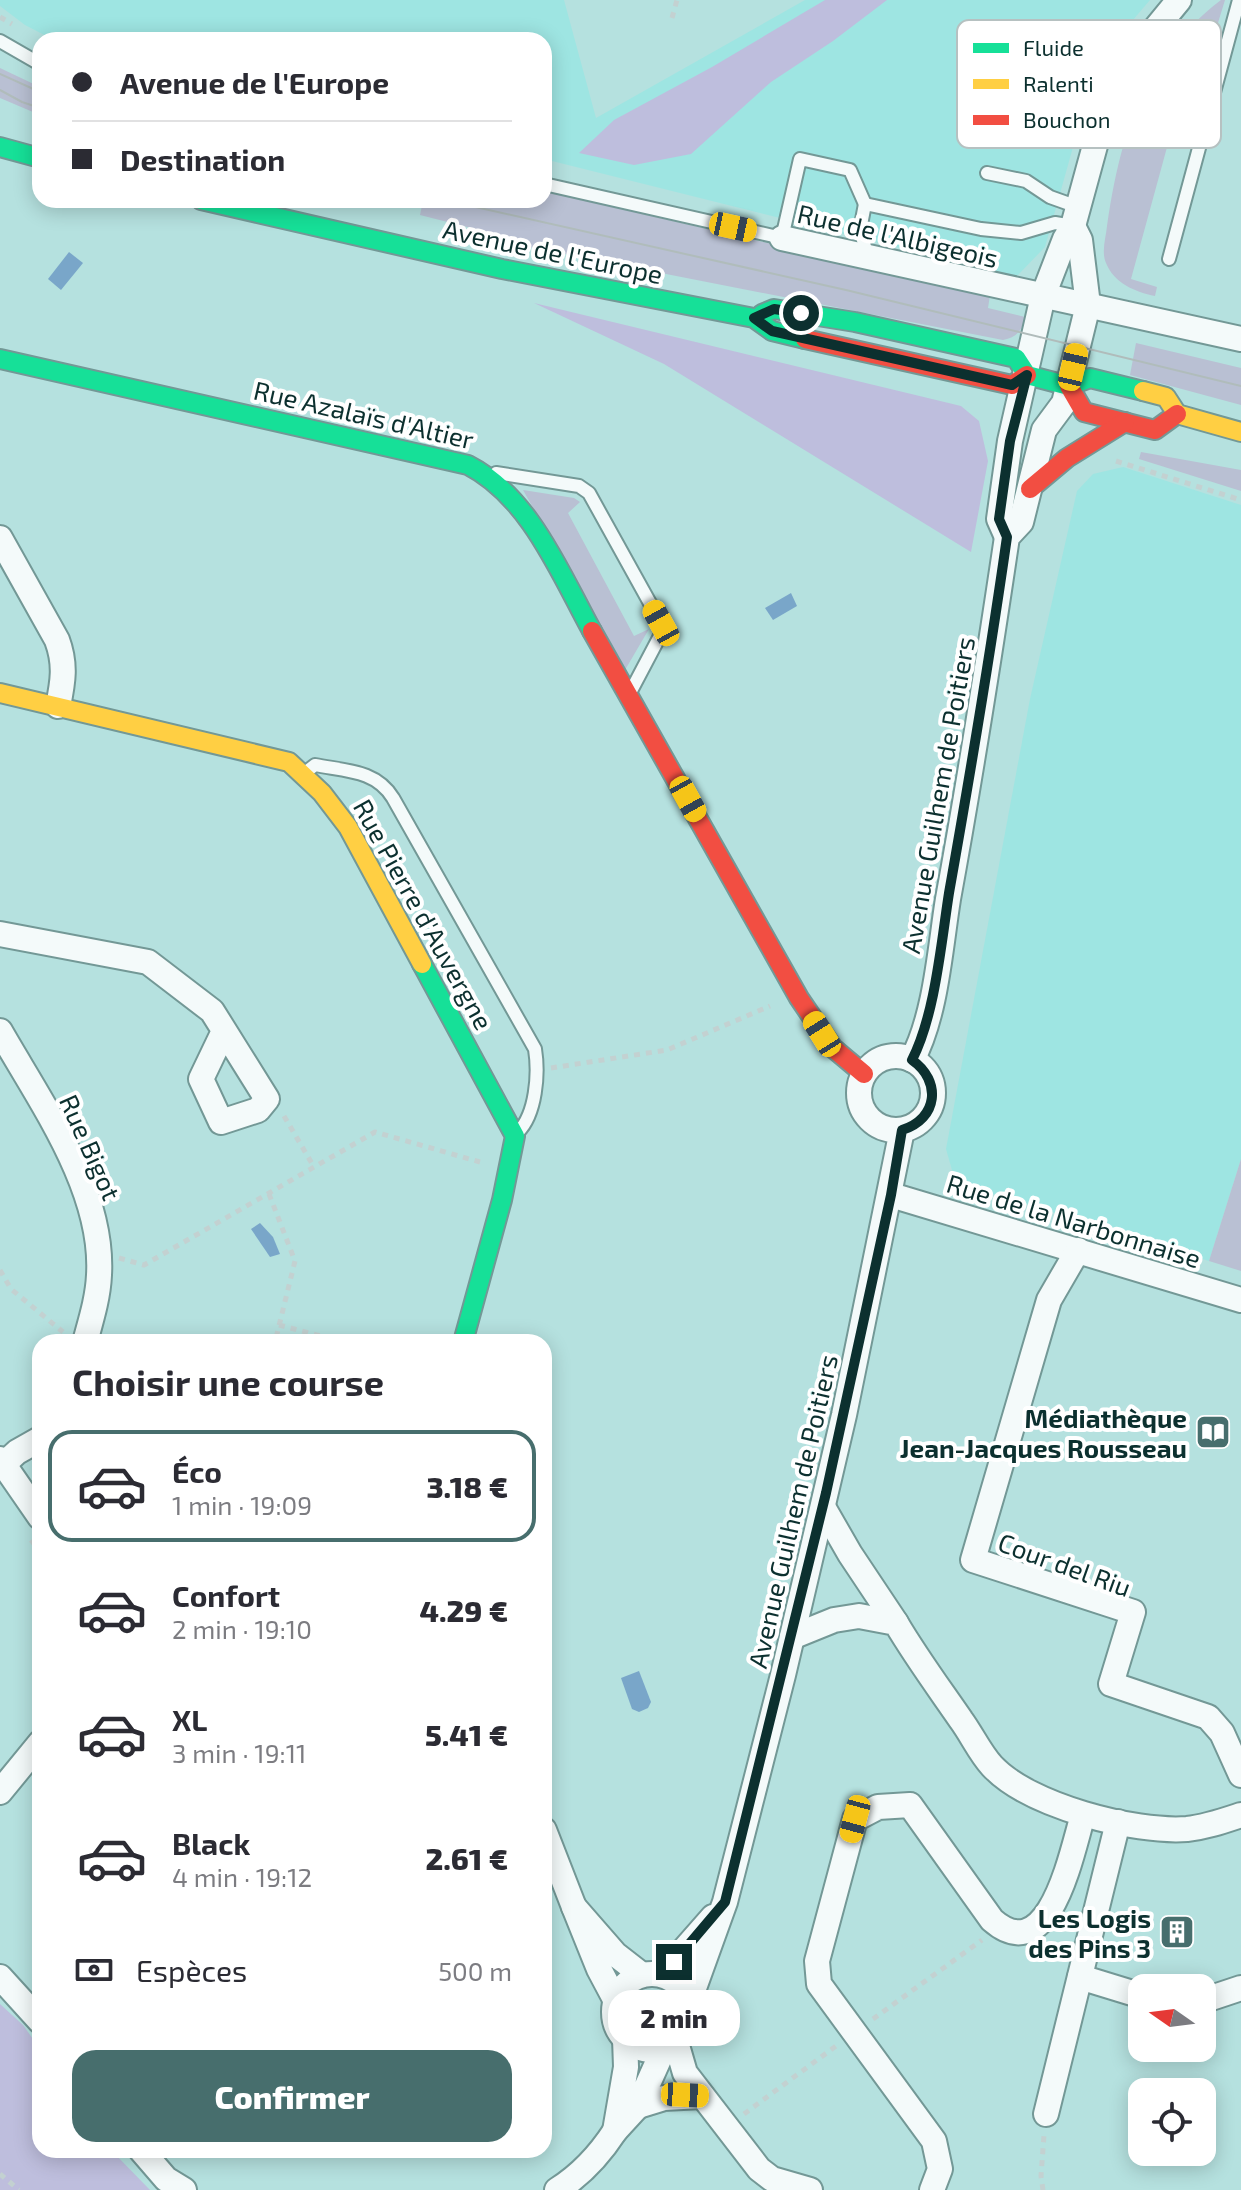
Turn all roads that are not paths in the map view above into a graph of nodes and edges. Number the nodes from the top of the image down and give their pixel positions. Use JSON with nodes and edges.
{"nodes":[{"id":1,"x":1179,"y":0,"type":"edge"},
{"id":2,"x":1239,"y":0,"type":"edge"},
{"id":3,"x":1163,"y":20,"type":"edge"},
{"id":4,"x":0,"y":41,"type":"edge"},
{"id":5,"x":32,"y":59,"type":"edge"},
{"id":6,"x":1221,"y":67,"type":"edge"},
{"id":7,"x":0,"y":147,"type":"edge"},
{"id":8,"x":1094,"y":148,"type":"edge"},
{"id":9,"x":1199,"y":148,"type":"edge"},
{"id":10,"x":32,"y":156,"type":"edge"},
{"id":11,"x":987,"y":173,"type":"dead end"},
{"id":12,"x":552,"y":186,"type":"edge"},
{"id":13,"x":865,"y":204,"type":"junction"},
{"id":14,"x":236,"y":208,"type":"edge"},
{"id":15,"x":1075,"y":216,"type":"junction"},
{"id":16,"x":782,"y":238,"type":"junction"},
{"id":17,"x":868,"y":257,"type":"junction"},
{"id":18,"x":1169,"y":259,"type":"dead end"},
{"id":19,"x":1043,"y":296,"type":"junction"},
{"id":20,"x":1088,"y":305,"type":"junction"},
{"id":21,"x":754,"y":318,"type":"junction"},
{"id":22,"x":1241,"y":339,"type":"edge"},
{"id":23,"x":0,"y":359,"type":"edge"},
{"id":24,"x":1027,"y":375,"type":"junction"},
{"id":25,"x":1069,"y":386,"type":"junction"},
{"id":26,"x":1177,"y":414,"type":"junction"},
{"id":27,"x":1125,"y":422,"type":"junction"},
{"id":28,"x":1241,"y":432,"type":"edge"},
{"id":29,"x":485,"y":473,"type":"junction"},
{"id":30,"x":1030,"y":489,"type":"junction"},
{"id":31,"x":1007,"y":537,"type":"junction"},
{"id":32,"x":0,"y":538,"type":"edge"},
{"id":33,"x":0,"y":693,"type":"edge"},
{"id":34,"x":630,"y":693,"type":"junction"},
{"id":35,"x":58,"y":706,"type":"junction"},
{"id":36,"x":303,"y":774,"type":"junction"},
{"id":37,"x":0,"y":934,"type":"edge"},
{"id":38,"x":0,"y":1031,"type":"edge"},
{"id":39,"x":224,"y":1031,"type":"junction"},
{"id":40,"x":912,"y":1060,"type":"junction"},
{"id":41,"x":864,"y":1074,"type":"junction"},
{"id":42,"x":902,"y":1130,"type":"junction"},
{"id":43,"x":515,"y":1136,"type":"junction"},
{"id":44,"x":891,"y":1195,"type":"junction"},
{"id":45,"x":1078,"y":1250,"type":"junction"},
{"id":46,"x":1241,"y":1300,"type":"edge"},
{"id":47,"x":80,"y":1334,"type":"edge"},
{"id":48,"x":465,"y":1334,"type":"edge"},
{"id":49,"x":32,"y":1444,"type":"edge"},
{"id":50,"x":2,"y":1462,"type":"edge"},
{"id":51,"x":32,"y":1505,"type":"edge"},
{"id":52,"x":823,"y":1507,"type":"junction"},
{"id":53,"x":896,"y":1623,"type":"junction"},
{"id":54,"x":792,"y":1637,"type":"junction"},
{"id":55,"x":32,"y":1753,"type":"edge"},
{"id":56,"x":1241,"y":1775,"type":"edge"},
{"id":57,"x":0,"y":1792,"type":"edge"},
{"id":58,"x":1083,"y":1815,"type":"junction"},
{"id":59,"x":1241,"y":1815,"type":"edge"},
{"id":60,"x":1118,"y":1822,"type":"junction"},
{"id":61,"x":552,"y":1851,"type":"edge"},
{"id":62,"x":725,"y":1902,"type":"junction"},
{"id":63,"x":574,"y":1907,"type":"junction"},
{"id":64,"x":652,"y":1975,"type":"junction"},
{"id":65,"x":0,"y":1977,"type":"edge"},
{"id":66,"x":1080,"y":1977,"type":"junction"},
{"id":67,"x":1241,"y":1988,"type":"edge"},
{"id":68,"x":1128,"y":1992,"type":"edge"},
{"id":69,"x":1216,"y":1996,"type":"edge"},
{"id":70,"x":616,"y":2001,"type":"junction"},
{"id":71,"x":689,"y":2002,"type":"junction"},
{"id":72,"x":32,"y":2012,"type":"edge"},
{"id":73,"x":625,"y":2038,"type":"junction"},
{"id":74,"x":670,"y":2045,"type":"junction"},
{"id":75,"x":702,"y":2096,"type":"junction"},
{"id":76,"x":638,"y":2106,"type":"junction"},
{"id":77,"x":1046,"y":2114,"type":"road end"},
{"id":78,"x":615,"y":2131,"type":"junction"},
{"id":79,"x":148,"y":2158,"type":"edge"},
{"id":80,"x":184,"y":2190,"type":"edge"},
{"id":81,"x":557,"y":2190,"type":"edge"},
{"id":82,"x":810,"y":2190,"type":"edge"},
{"id":83,"x":932,"y":2190,"type":"edge"}],
"edges":[{"from":1,"to":3,"type":"street","name":"Avenue Guilhem de Poitiers"},
{"from":2,"to":6,"type":"lane"},
{"from":4,"to":5,"type":"lane"},
{"from":7,"to":10,"type":"street"},
{"from":8,"to":15,"type":"street","name":"Avenue Guilhem de Poitiers"},
{"from":9,"to":18,"type":"lane"},
{"from":11,"to":15,"type":"lane"},
{"from":12,"to":16,"type":"lane","name":"Rue de l'Albigeois"},
{"from":13,"to":15,"type":"lane"},
{"from":13,"to":16,"type":"lane"},
{"from":13,"to":17,"type":"lane"},
{"from":14,"to":21,"type":"street","name":"Avenue de l'Europe"},
{"from":15,"to":19,"type":"street","name":"Avenue Guilhem de Poitiers"},
{"from":15,"to":20,"type":"street"},
{"from":16,"to":17,"type":"street","name":"Rue de l'Albigeois"},
{"from":17,"to":19,"type":"street","name":"Rue de l'Albigeois"},
{"from":19,"to":20,"type":"street","name":"Rue de l'Albigeois"},
{"from":19,"to":24,"type":"street","name":"Avenue Guilhem de Poitiers"},
{"from":20,"to":22,"type":"street","name":"Rue de l'Albigeois"},
{"from":20,"to":25,"type":"street","name":"Avenue Guilhem de Poitiers"},
{"from":21,"to":24,"type":"street","name":"Avenue de l'Europe"},
{"from":21,"to":24,"type":"street","name":"Avenue de l'Europe"},
{"from":23,"to":29,"type":"street","name":"Rue Azalaïs d'Altier"},
{"from":24,"to":25,"type":"street","name":"Avenue de l'Europe"},
{"from":24,"to":31,"type":"street","name":"Avenue Guilhem de Poitiers"},
{"from":25,"to":26,"type":"street","name":"Avenue de l'Europe"},
{"from":25,"to":27,"type":"street"},
{"from":25,"to":30,"type":"street","name":"Avenue Guilhem de Poitiers"},
{"from":26,"to":27,"type":"street"},
{"from":26,"to":28,"type":"street","name":"Avenue de l'Europe"},
{"from":27,"to":30,"type":"street"},
{"from":29,"to":34,"type":"street","name":"Rue Azalaïs d'Altier"},
{"from":29,"to":34,"type":"lane"},
{"from":30,"to":31,"type":"street","name":"Avenue Guilhem de Poitiers"},
{"from":31,"to":40,"type":"street","name":"Avenue Guilhem de Poitiers"},
{"from":32,"to":35,"type":"street"},
{"from":33,"to":35,"type":"street","name":"Rue Pierre d'Auvergne"},
{"from":34,"to":41,"type":"street","name":"Rue Azalaïs d'Altier"},
{"from":35,"to":36,"type":"street","name":"Rue Pierre d'Auvergne"},
{"from":36,"to":43,"type":"street","name":"Rue Pierre d'Auvergne"},
{"from":36,"to":43,"type":"lane"},
{"from":37,"to":39,"type":"street"},
{"from":38,"to":47,"type":"street","name":"Rue Bigot"},
{"from":39,"to":39,"type":"street"},
{"from":40,"to":41,"type":"street"},
{"from":40,"to":42,"type":"street"},
{"from":41,"to":42,"type":"street"},
{"from":42,"to":44,"type":"street","name":"Avenue Guilhem de Poitiers"},
{"from":43,"to":48,"type":"street"},
{"from":44,"to":45,"type":"street","name":"Rue de la Narbonnaise"},
{"from":44,"to":52,"type":"street","name":"Avenue Guilhem de Poitiers"},
{"from":45,"to":46,"type":"street","name":"Rue de la Narbonnaise"},
{"from":45,"to":56,"type":"street","name":"Cour del Riu"},
{"from":49,"to":50,"type":"street"},
{"from":50,"to":51,"type":"street"},
{"from":52,"to":53,"type":"street"},
{"from":52,"to":54,"type":"street","name":"Avenue Guilhem de Poitiers"},
{"from":53,"to":54,"type":"street"},
{"from":53,"to":58,"type":"street"},
{"from":54,"to":62,"type":"street","name":"Avenue Guilhem de Poitiers"},
{"from":55,"to":57,"type":"street"},
{"from":58,"to":60,"type":"street"},
{"from":58,"to":83,"type":"street"},
{"from":59,"to":60,"type":"street"},
{"from":60,"to":66,"type":"street"},
{"from":61,"to":63,"type":"street"},
{"from":62,"to":64,"type":"street","name":"Avenue Guilhem de Poitiers"},
{"from":62,"to":71,"type":"street","name":"Avenue Guilhem de Poitiers"},
{"from":63,"to":64,"type":"street"},
{"from":63,"to":70,"type":"street"},
{"from":64,"to":70,"type":"street"},
{"from":64,"to":71,"type":"street"},
{"from":65,"to":72,"type":"street"},
{"from":66,"to":68,"type":"street"},
{"from":66,"to":77,"type":"street"},
{"from":67,"to":69,"type":"street"},
{"from":70,"to":73,"type":"street"},
{"from":71,"to":74,"type":"street"},
{"from":73,"to":74,"type":"street"},
{"from":73,"to":78,"type":"street"},
{"from":74,"to":75,"type":"street"},
{"from":74,"to":76,"type":"street"},
{"from":75,"to":76,"type":"street"},
{"from":75,"to":82,"type":"street"},
{"from":76,"to":78,"type":"street"},
{"from":78,"to":81,"type":"street"},
{"from":79,"to":80,"type":"street"}]}
